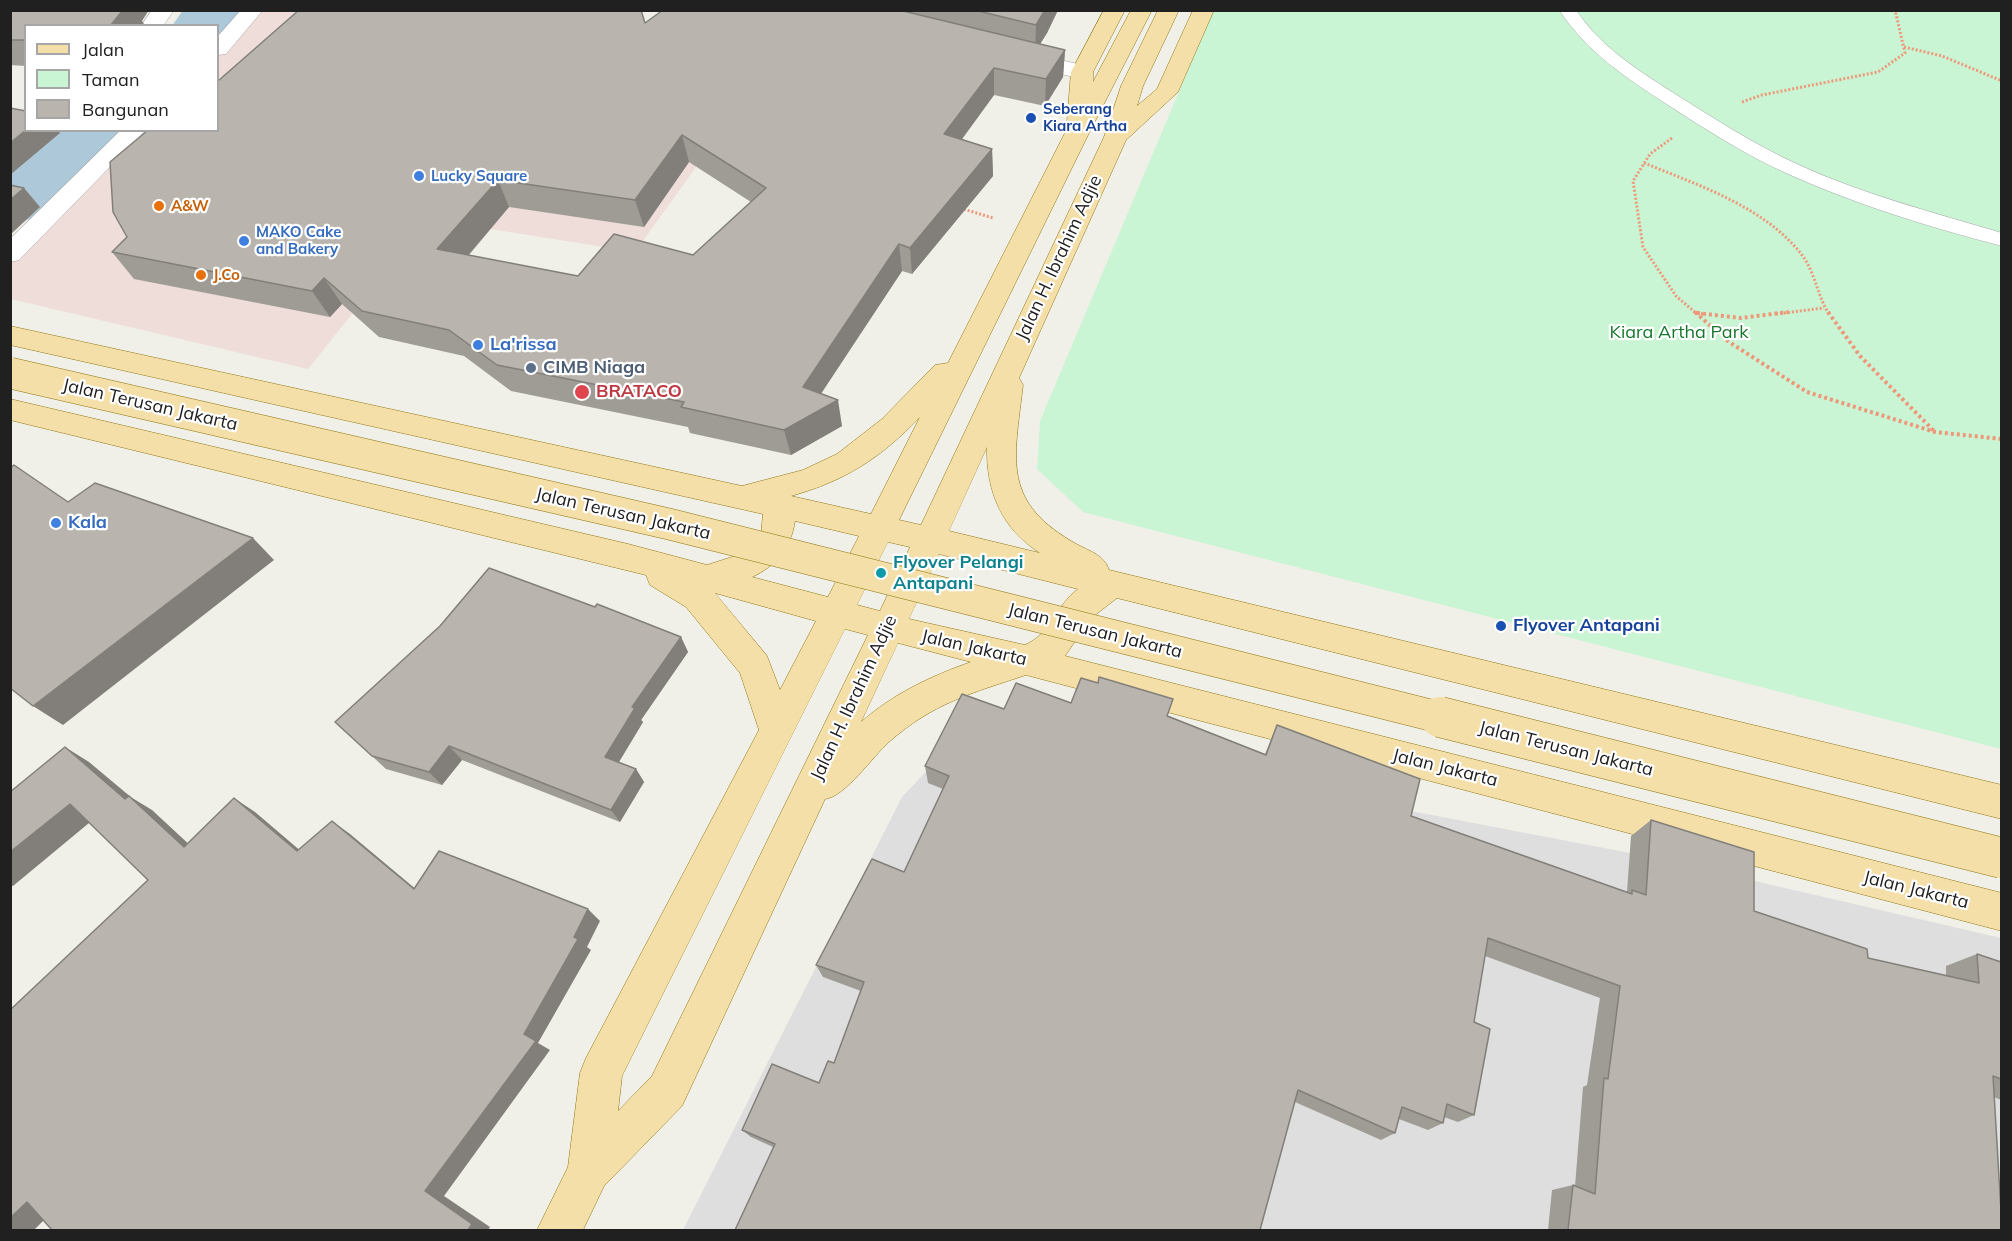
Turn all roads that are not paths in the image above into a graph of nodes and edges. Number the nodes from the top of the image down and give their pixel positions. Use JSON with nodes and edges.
{"nodes":[{"id":1,"x":164,"y":10,"type":"edge"},
{"id":2,"x":253,"y":10,"type":"edge"},
{"id":3,"x":1115,"y":10,"type":"edge"},
{"id":4,"x":1142,"y":10,"type":"edge"},
{"id":5,"x":1169,"y":10,"type":"edge"},
{"id":6,"x":1204,"y":10,"type":"edge"},
{"id":7,"x":1567,"y":10,"type":"edge"},
{"id":8,"x":153,"y":24,"type":"edge"},
{"id":9,"x":219,"y":49,"type":"edge"},
{"id":10,"x":1001,"y":53,"type":"edge"},
{"id":11,"x":1082,"y":72,"type":"junction"},
{"id":12,"x":1079,"y":129,"type":"junction"},
{"id":13,"x":133,"y":132,"type":"edge"},
{"id":14,"x":1116,"y":137,"type":"junction"},
{"id":15,"x":2001,"y":240,"type":"edge"},
{"id":16,"x":10,"y":254,"type":"edge"},
{"id":17,"x":10,"y":335,"type":"edge"},
{"id":18,"x":969,"y":347,"type":"junction"},
{"id":19,"x":1013,"y":356,"type":"junction"},
{"id":20,"x":10,"y":373,"type":"edge"},
{"id":21,"x":10,"y":409,"type":"edge"},
{"id":22,"x":743,"y":497,"type":"junction"},
{"id":23,"x":777,"y":505,"type":"junction"},
{"id":24,"x":878,"y":528,"type":"junction"},
{"id":25,"x":928,"y":538,"type":"junction"},
{"id":26,"x":628,"y":557,"type":"junction"},
{"id":27,"x":710,"y":577,"type":"junction"},
{"id":28,"x":1115,"y":583,"type":"junction"},
{"id":29,"x":837,"y":613,"type":"junction"},
{"id":30,"x":889,"y":627,"type":"junction"},
{"id":31,"x":1025,"y":660,"type":"junction"},
{"id":32,"x":777,"y":732,"type":"junction"},
{"id":33,"x":2001,"y":802,"type":"edge"},
{"id":34,"x":799,"y":816,"type":"junction"},
{"id":35,"x":2001,"y":858,"type":"edge"},
{"id":36,"x":2001,"y":912,"type":"edge"},
{"id":37,"x":589,"y":1171,"type":"junction"},
{"id":38,"x":559,"y":1230,"type":"edge"}],
"edges":[{"from":1,"to":8,"type":"street"},
{"from":2,"to":9,"type":"street"},
{"from":3,"to":11,"type":"main road","name":"Jalan H. Ibrahim Adjie"},
{"from":4,"to":12,"type":"main road","name":"Jalan H. Ibrahim Adjie"},
{"from":5,"to":14,"type":"main road","name":"Jalan H. Ibrahim Adjie"},
{"from":6,"to":14,"type":"main road","name":"Jalan H. Ibrahim Adjie"},
{"from":7,"to":15,"type":"lane"},
{"from":10,"to":11,"type":"street"},
{"from":11,"to":12,"type":"main road","name":"Jalan H. Ibrahim Adjie"},
{"from":12,"to":18,"type":"main road","name":"Jalan H. Ibrahim Adjie"},
{"from":13,"to":16,"type":"street"},
{"from":14,"to":19,"type":"main road","name":"Jalan H. Ibrahim Adjie"},
{"from":17,"to":22,"type":"main road","name":"Jalan Terusan Jakarta"},
{"from":18,"to":22,"type":"main road"},
{"from":18,"to":24,"type":"main road","name":"Jalan H. Ibrahim Adjie"},
{"from":19,"to":25,"type":"main road","name":"Jalan H. Ibrahim Adjie"},
{"from":19,"to":28,"type":"main road"},
{"from":20,"to":35,"type":"main road","name":"Jalan Terusan Jakarta","bridge":true},
{"from":21,"to":26,"type":"main road","name":"Jalan Terusan Jakarta"},
{"from":22,"to":23,"type":"main road","name":"Jalan Terusan Jakarta"},
{"from":23,"to":24,"type":"main road","name":"Jalan Terusan Jakarta"},
{"from":23,"to":27,"type":"main road"},
{"from":24,"to":25,"type":"main road","name":"Jalan Terusan Jakarta"},
{"from":24,"to":29,"type":"main road","name":"Jalan H. Ibrahim Adjie"},
{"from":25,"to":28,"type":"main road"},
{"from":25,"to":30,"type":"main road","name":"Jalan H. Ibrahim Adjie"},
{"from":26,"to":27,"type":"main road","name":"Jalan Terusan Jakarta"},
{"from":26,"to":32,"type":"main road"},
{"from":27,"to":29,"type":"main road","name":"Jalan Terusan Jakarta"},
{"from":28,"to":31,"type":"main road"},
{"from":28,"to":33,"type":"main road"},
{"from":29,"to":30,"type":"main road","name":"Jalan Terusan Jakarta"},
{"from":29,"to":32,"type":"main road","name":"Jalan H. Ibrahim Adjie"},
{"from":30,"to":31,"type":"main road","name":"Jalan Jakarta"},
{"from":30,"to":34,"type":"main road","name":"Jalan H. Ibrahim Adjie"},
{"from":31,"to":34,"type":"main road"},
{"from":31,"to":36,"type":"main road","name":"Jalan Jakarta"},
{"from":32,"to":37,"type":"main road","name":"Jalan H. Ibrahim Adjie"},
{"from":34,"to":37,"type":"main road","name":"Jalan H. Ibrahim Adjie"},
{"from":37,"to":38,"type":"main road","name":"Jalan H. Ibrahim Adjie"}]}
